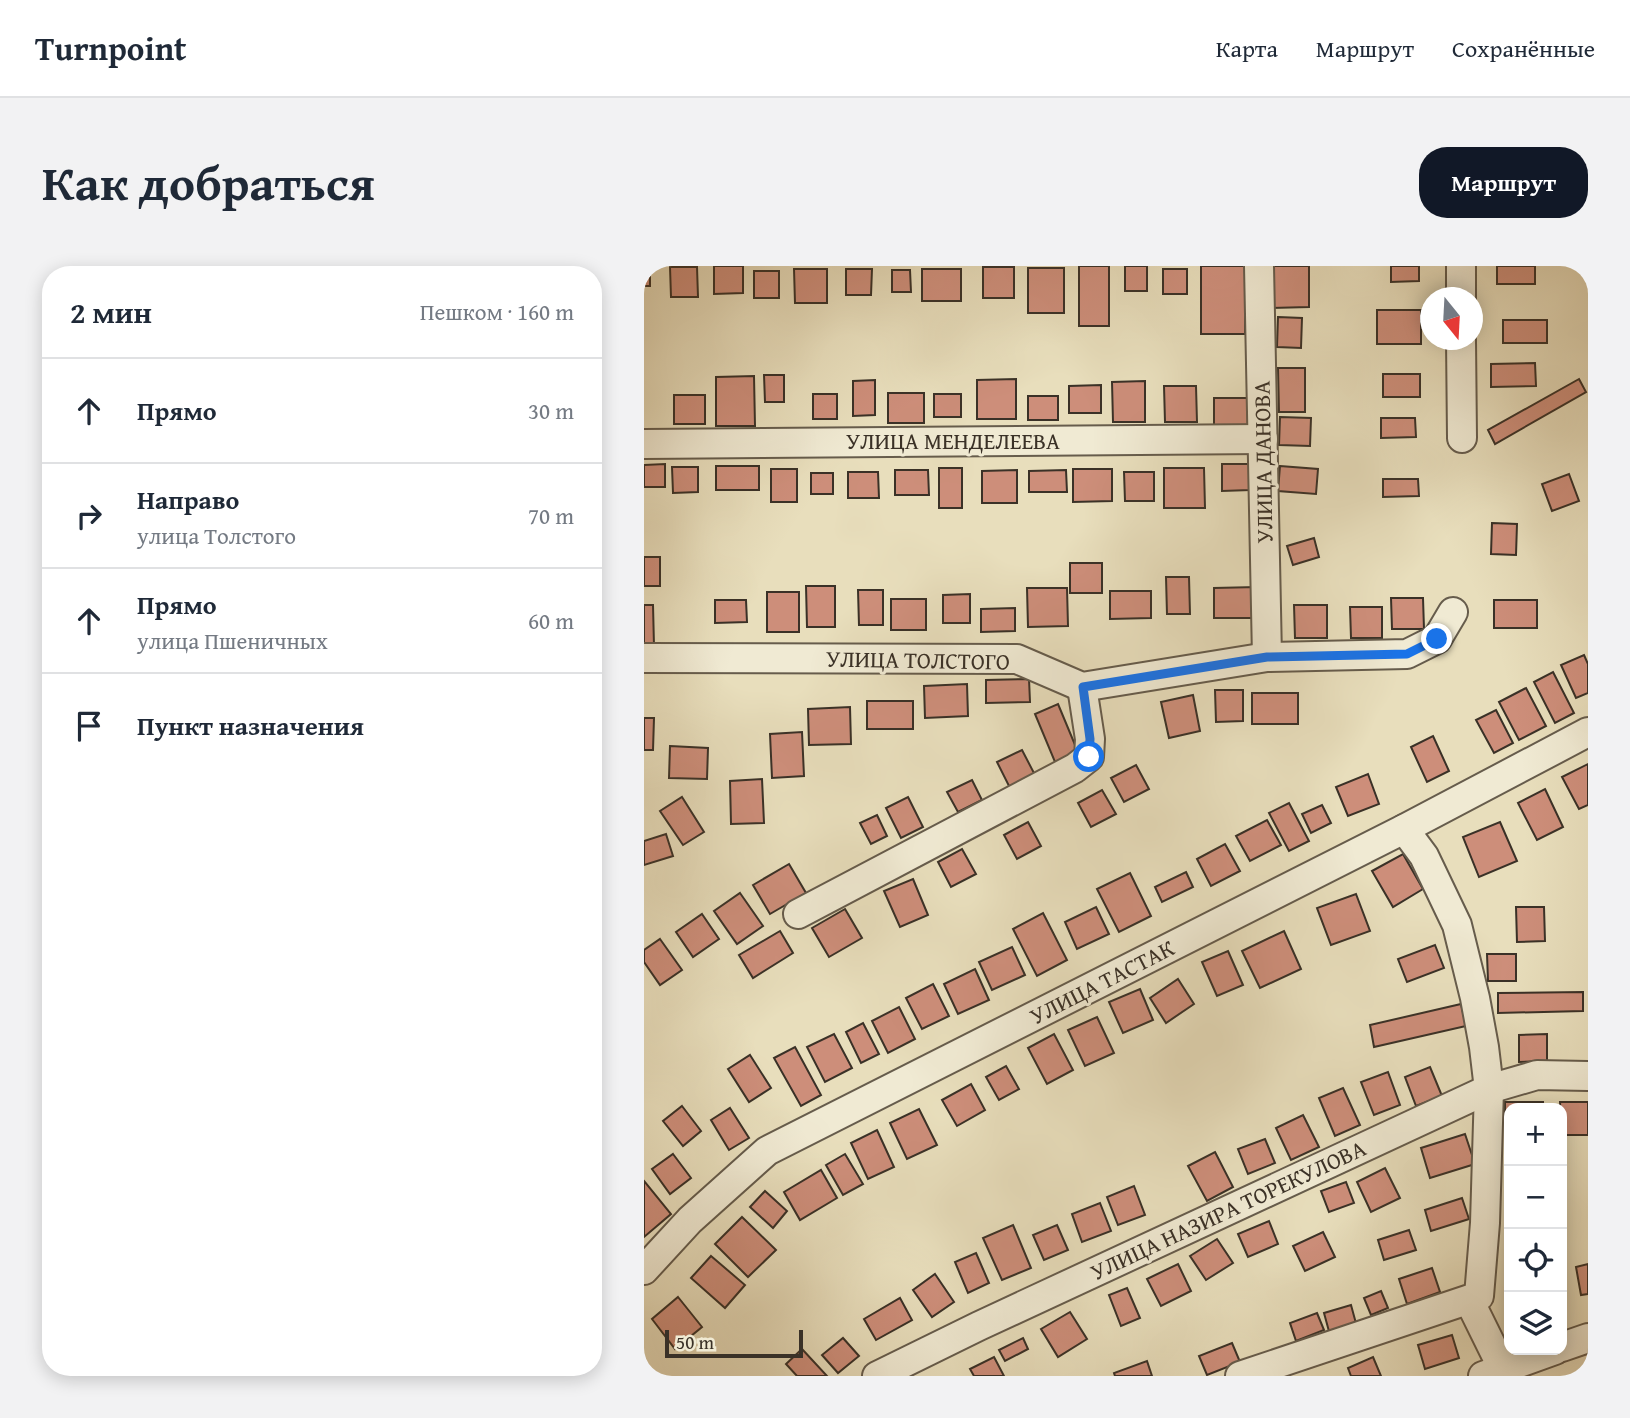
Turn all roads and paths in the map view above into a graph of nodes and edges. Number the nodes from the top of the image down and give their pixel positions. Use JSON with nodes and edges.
{"nodes":[{"id":1,"x":1259,"y":266,"type":"edge"},
{"id":2,"x":1461,"y":266,"type":"edge"},
{"id":3,"x":1461,"y":287,"type":"edge"},
{"id":4,"x":1461,"y":350,"type":"edge"},
{"id":5,"x":1462,"y":438,"type":"dead end"},
{"id":6,"x":1262,"y":439,"type":"junction"},
{"id":7,"x":644,"y":444,"type":"edge"},
{"id":8,"x":1453,"y":612,"type":"dead end"},
{"id":9,"x":1267,"y":657,"type":"junction"},
{"id":10,"x":644,"y":658,"type":"edge"},
{"id":11,"x":1083,"y":687,"type":"junction"},
{"id":12,"x":1588,"y":732,"type":"edge"},
{"id":13,"x":1404,"y":829,"type":"junction"},
{"id":14,"x":798,"y":914,"type":"dead end"},
{"id":15,"x":1588,"y":1076,"type":"edge"},
{"id":16,"x":1489,"y":1089,"type":"junction"},
{"id":17,"x":644,"y":1270,"type":"edge"},
{"id":18,"x":1474,"y":1298,"type":"junction"},
{"id":19,"x":1588,"y":1338,"type":"edge"},
{"id":20,"x":1567,"y":1346,"type":"edge"},
{"id":21,"x":1541,"y":1355,"type":"edge"},
{"id":22,"x":1493,"y":1372,"type":"edge"},
{"id":23,"x":877,"y":1376,"type":"edge"},
{"id":24,"x":1240,"y":1376,"type":"edge"}],
"edges":[{"from":1,"to":6,"type":"street","name":"УЛИЦА ДАНОВА"},
{"from":2,"to":3,"type":"street"},
{"from":4,"to":5,"type":"street"},
{"from":6,"to":7,"type":"street","name":"УЛИЦА МЕНДЕЛЕЕВА"},
{"from":6,"to":9,"type":"street","name":"УЛИЦА ДАНОВА"},
{"from":8,"to":9,"type":"street"},
{"from":9,"to":11,"type":"street"},
{"from":10,"to":11,"type":"street","name":"УЛИЦА ТОЛСТОГО"},
{"from":11,"to":14,"type":"street"},
{"from":12,"to":13,"type":"street","name":"УЛИЦА ТАСТАК"},
{"from":13,"to":16,"type":"street"},
{"from":13,"to":17,"type":"street","name":"УЛИЦА ТАСТАК"},
{"from":15,"to":16,"type":"street","name":"УЛИЦА НАЗИРА ТОРЕКУЛОВА"},
{"from":16,"to":18,"type":"street"},
{"from":16,"to":23,"type":"street","name":"УЛИЦА НАЗИРА ТОРЕКУЛОВА"},
{"from":18,"to":22,"type":"street"},
{"from":18,"to":24,"type":"street"},
{"from":19,"to":20,"type":"street"},
{"from":21,"to":22,"type":"street"}]}
